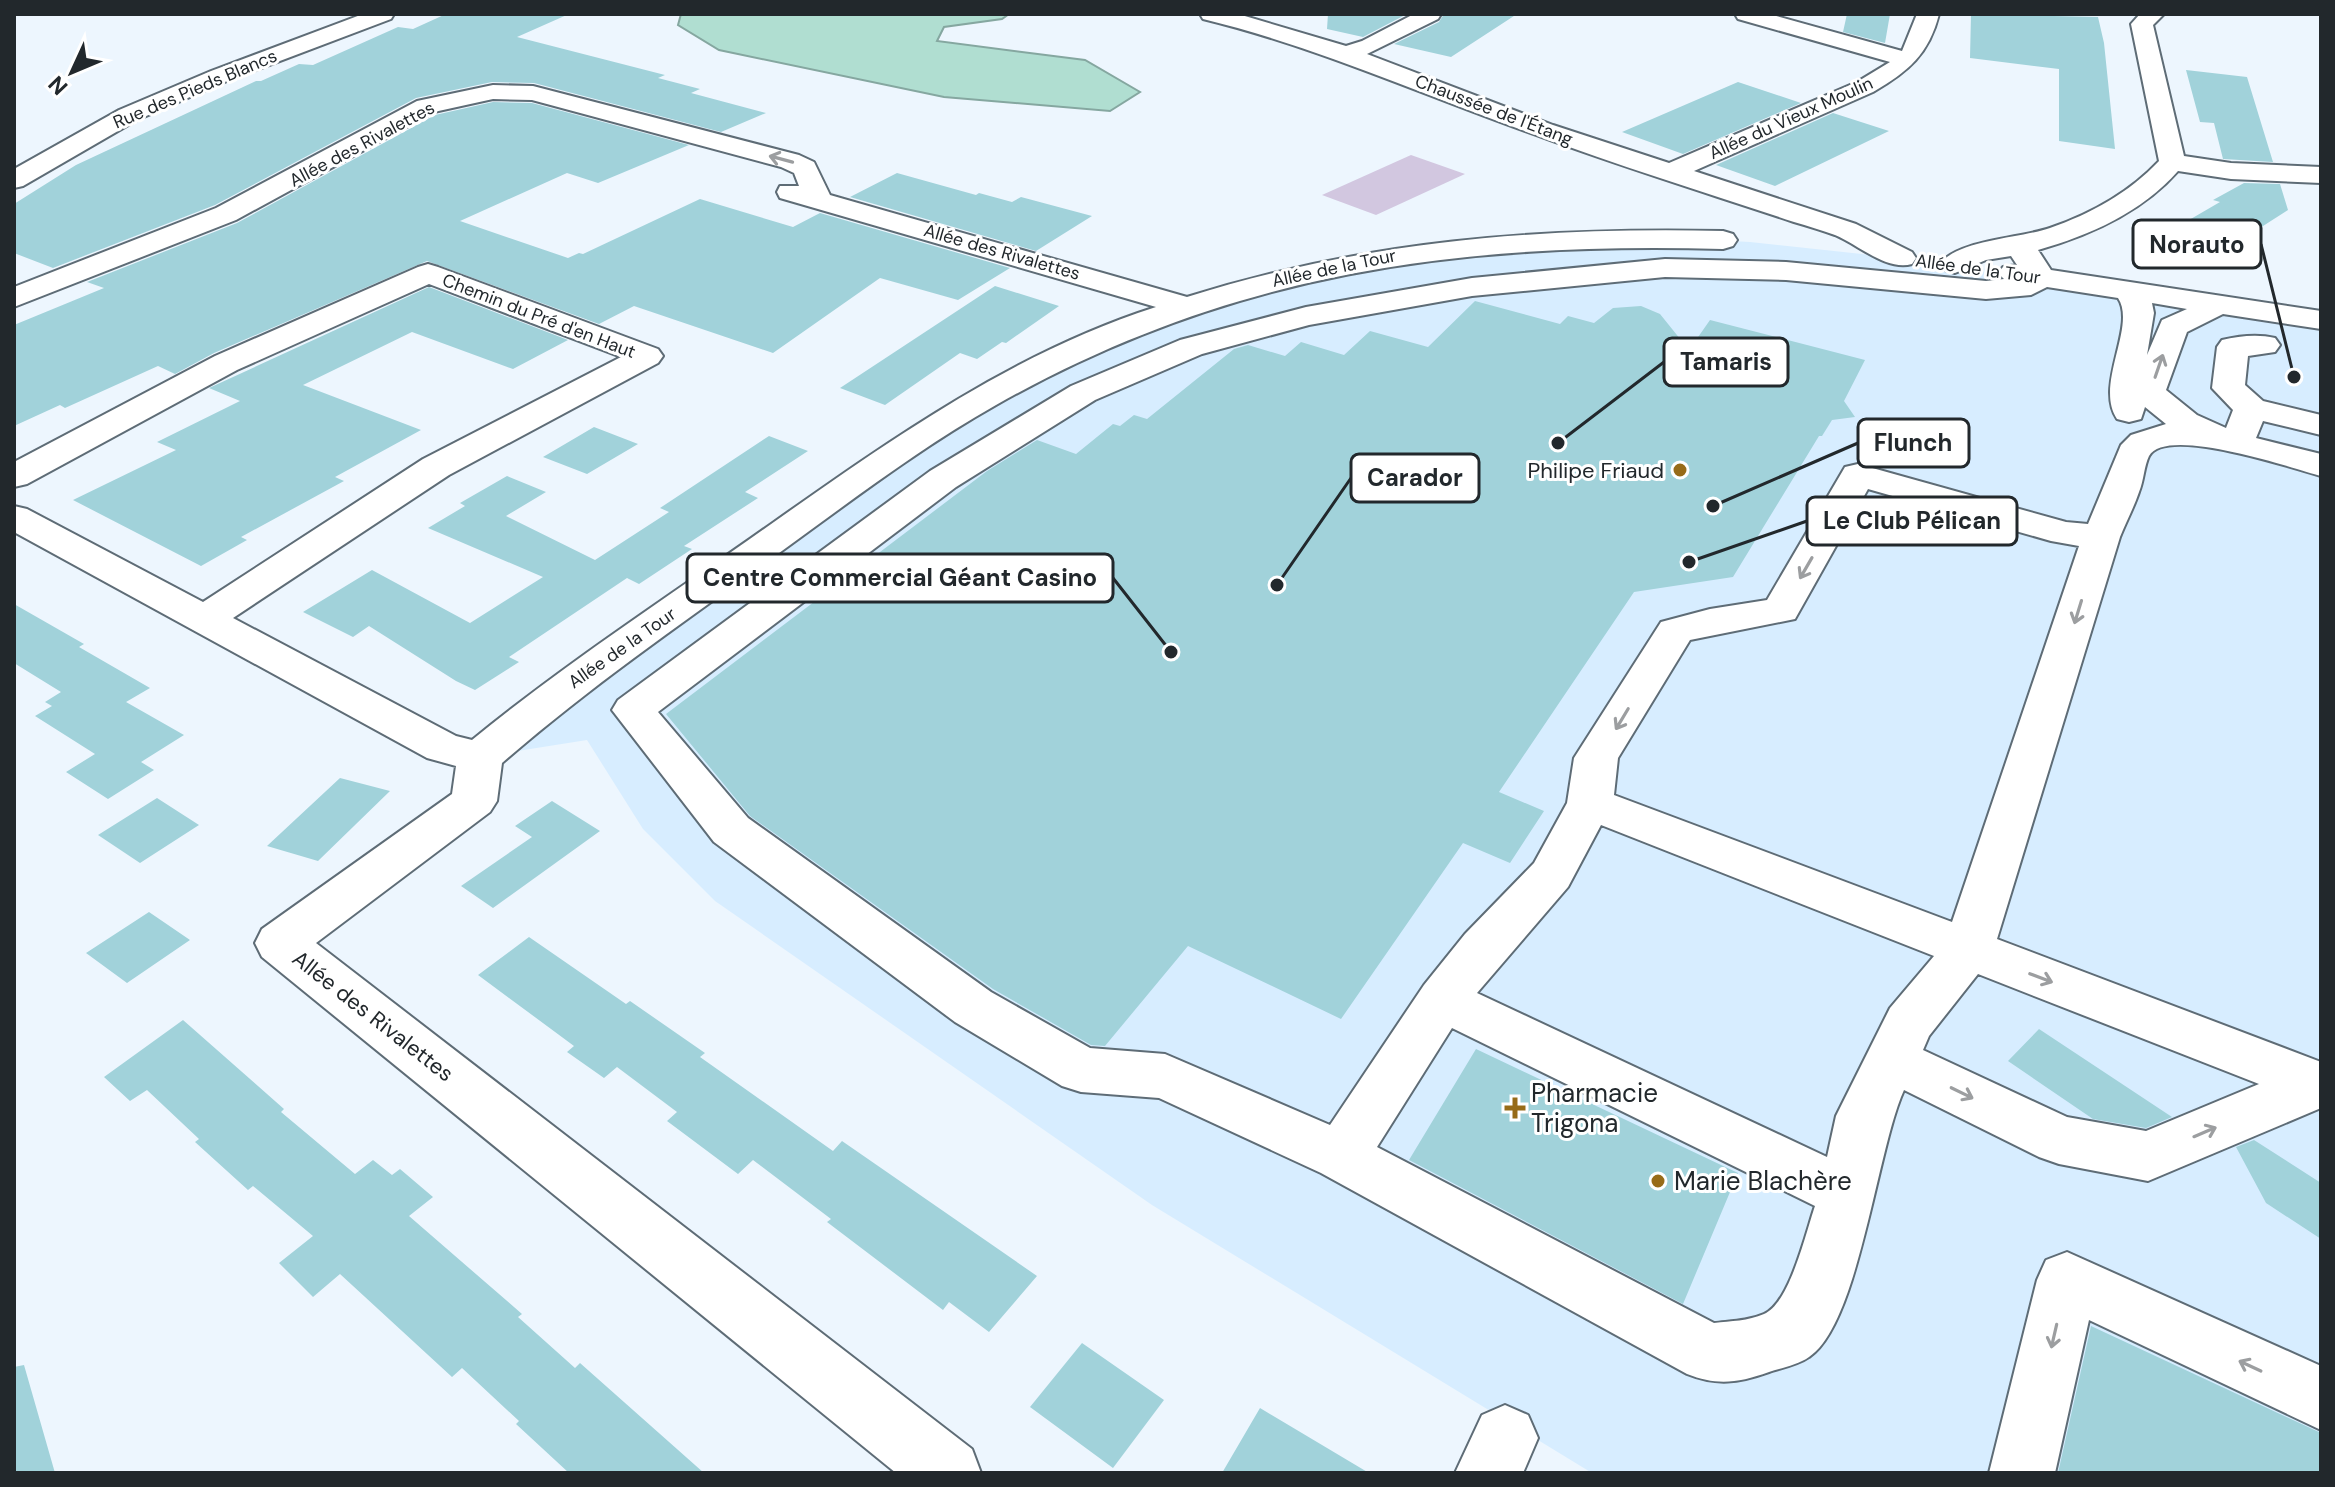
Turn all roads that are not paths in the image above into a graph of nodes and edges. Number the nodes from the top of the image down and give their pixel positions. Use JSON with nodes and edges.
{"nodes":[{"id":1,"x":383,"y":14,"type":"edge"},
{"id":2,"x":1211,"y":14,"type":"edge"},
{"id":3,"x":1430,"y":14,"type":"edge"},
{"id":4,"x":1746,"y":14,"type":"edge"},
{"id":5,"x":1928,"y":14,"type":"edge"},
{"id":6,"x":2153,"y":14,"type":"edge"},
{"id":7,"x":1345,"y":53,"type":"junction"},
{"id":8,"x":1907,"y":59,"type":"junction"},
{"id":9,"x":724,"y":146,"type":"junction"},
{"id":10,"x":2172,"y":162,"type":"junction"},
{"id":11,"x":1667,"y":173,"type":"junction"},
{"id":12,"x":733,"y":174,"type":"dead end"},
{"id":13,"x":2321,"y":175,"type":"edge"},
{"id":14,"x":14,"y":180,"type":"edge"},
{"id":15,"x":760,"y":185,"type":"dead end"},
{"id":16,"x":818,"y":199,"type":"junction"},
{"id":17,"x":1777,"y":209,"type":"junction"},
{"id":18,"x":1804,"y":242,"type":"dead end"},
{"id":19,"x":1902,"y":258,"type":"junction"},
{"id":20,"x":2032,"y":261,"type":"junction"},
{"id":21,"x":2128,"y":291,"type":"junction"},
{"id":22,"x":14,"y":298,"type":"edge"},
{"id":23,"x":1185,"y":306,"type":"junction"},
{"id":24,"x":2216,"y":306,"type":"junction"},
{"id":25,"x":2321,"y":320,"type":"edge"},
{"id":26,"x":2264,"y":345,"type":"dead end"},
{"id":27,"x":2251,"y":408,"type":"junction"},
{"id":28,"x":2321,"y":425,"type":"edge"},
{"id":29,"x":2223,"y":439,"type":"junction"},
{"id":30,"x":2143,"y":442,"type":"junction"},
{"id":31,"x":2321,"y":465,"type":"edge"},
{"id":32,"x":14,"y":476,"type":"edge"},
{"id":33,"x":14,"y":517,"type":"edge"},
{"id":34,"x":2101,"y":537,"type":"junction"},
{"id":35,"x":206,"y":618,"type":"junction"},
{"id":36,"x":480,"y":757,"type":"junction"},
{"id":37,"x":1590,"y":803,"type":"junction"},
{"id":38,"x":1968,"y":950,"type":"junction"},
{"id":39,"x":1442,"y":1000,"type":"junction"},
{"id":40,"x":1891,"y":1059,"type":"junction"},
{"id":41,"x":2320,"y":1084,"type":"edge"},
{"id":42,"x":1341,"y":1156,"type":"junction"},
{"id":43,"x":1848,"y":1194,"type":"junction"},
{"id":44,"x":2321,"y":1399,"type":"edge"},
{"id":45,"x":948,"y":1473,"type":"edge"},
{"id":46,"x":2022,"y":1473,"type":"edge"}],
"edges":[{"from":1,"to":14,"type":"street","name":"Rue des Pieds Blancs"},
{"from":2,"to":7,"type":"street","name":"Chaussée de l'Étang"},
{"from":3,"to":7,"type":"street"},
{"from":4,"to":8,"type":"street"},
{"from":5,"to":8,"type":"street","name":"Allée du Vieux Moulin"},
{"from":6,"to":10,"type":"street"},
{"from":7,"to":11,"type":"street","name":"Chaussée de l'Étang"},
{"from":8,"to":11,"type":"street","name":"Allée du Vieux Moulin"},
{"from":9,"to":12,"type":"street"},
{"from":16,"to":9,"type":"street","name":"Allée des Rivalettes","one_way":true},
{"from":9,"to":22,"type":"street","name":"Allée des Rivalettes"},
{"from":10,"to":13,"type":"street"},
{"from":10,"to":20,"type":"street"},
{"from":11,"to":17,"type":"street","name":"Chaussée de l'Étang"},
{"from":15,"to":16,"type":"street","name":"Allée des Rivalettes"},
{"from":16,"to":23,"type":"street","name":"Allée des Rivalettes"},
{"from":17,"to":18,"type":"street","name":"Chaussée de l'Étang"},
{"from":17,"to":19,"type":"street","name":"Chaussée de l'Étang"},
{"from":19,"to":20,"type":"street","name":"Allée de la Tour"},
{"from":19,"to":23,"type":"street","name":"Allée de la Tour"},
{"from":20,"to":21,"type":"street","name":"Allée de la Tour"},
{"from":20,"to":42,"type":"street"},
{"from":21,"to":24,"type":"street","name":"Allée de la Tour"},
{"from":21,"to":30,"type":"street"},
{"from":23,"to":36,"type":"street","name":"Allée de la Tour"},
{"from":24,"to":25,"type":"street","name":"Allée de la Tour"},
{"from":29,"to":24,"type":"street","one_way":true},
{"from":26,"to":27,"type":"street"},
{"from":27,"to":28,"type":"street"},
{"from":27,"to":29,"type":"street"},
{"from":29,"to":30,"type":"street"},
{"from":29,"to":31,"type":"street"},
{"from":30,"to":34,"type":"street"},
{"from":32,"to":35,"type":"street","name":"Chemin du Pré d'en Haut"},
{"from":33,"to":35,"type":"street"},
{"from":34,"to":37,"type":"street","one_way":true},
{"from":34,"to":38,"type":"street","one_way":true},
{"from":35,"to":36,"type":"street"},
{"from":36,"to":45,"type":"street","name":"Allée des Rivalettes"},
{"from":37,"to":38,"type":"street"},
{"from":37,"to":39,"type":"street"},
{"from":38,"to":40,"type":"street"},
{"from":38,"to":41,"type":"street","one_way":true},
{"from":39,"to":42,"type":"street"},
{"from":39,"to":43,"type":"street"},
{"from":40,"to":41,"type":"street","one_way":true},
{"from":40,"to":43,"type":"street"},
{"from":42,"to":43,"type":"street"},
{"from":44,"to":46,"type":"street","one_way":true}]}
